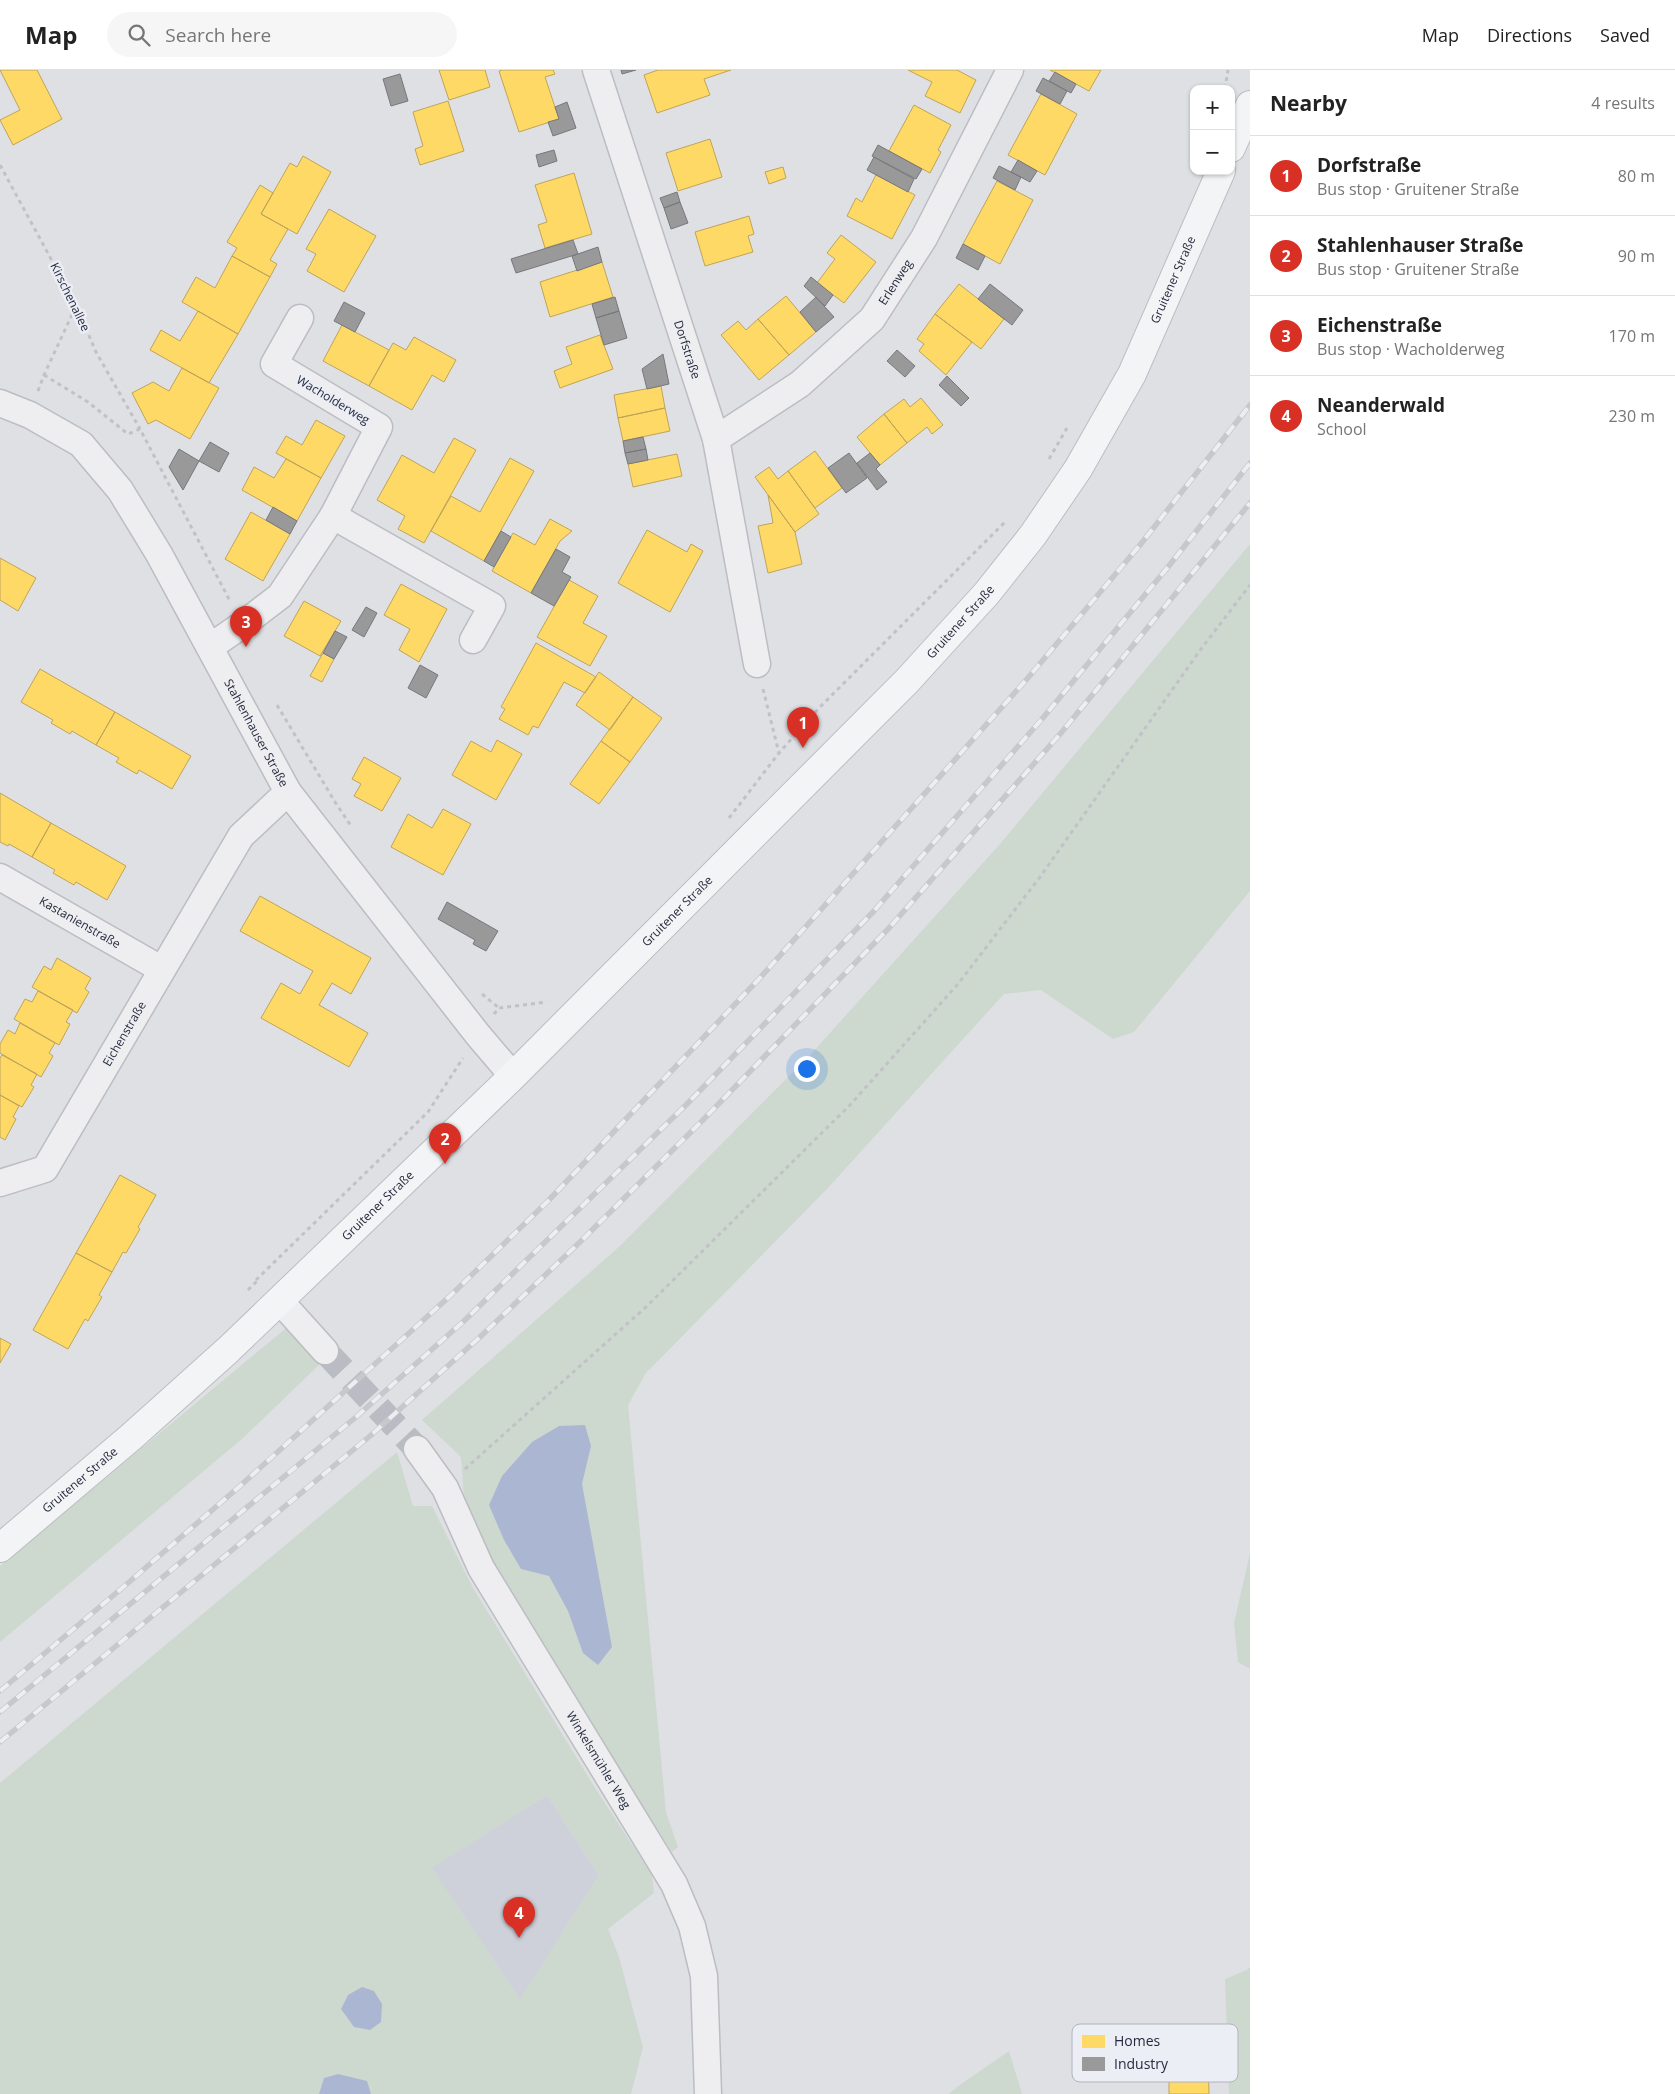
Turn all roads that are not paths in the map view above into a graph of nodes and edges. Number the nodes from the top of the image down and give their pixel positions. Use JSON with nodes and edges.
{"nodes":[{"id":1,"x":596,"y":70,"type":"edge"},
{"id":2,"x":1010,"y":70,"type":"edge"},
{"id":3,"x":1250,"y":105,"type":"edge"},
{"id":4,"x":1235,"y":139,"type":"edge"},
{"id":5,"x":1219,"y":175,"type":"edge"},
{"id":6,"x":300,"y":318,"type":"dead end"},
{"id":7,"x":0,"y":403,"type":"edge"},
{"id":8,"x":716,"y":439,"type":"junction"},
{"id":9,"x":333,"y":516,"type":"junction"},
{"id":10,"x":473,"y":640,"type":"dead end"},
{"id":11,"x":210,"y":647,"type":"junction"},
{"id":12,"x":757,"y":664,"type":"road end"},
{"id":13,"x":288,"y":792,"type":"junction"},
{"id":14,"x":0,"y":877,"type":"edge"},
{"id":15,"x":161,"y":969,"type":"junction"},
{"id":16,"x":513,"y":1076,"type":"junction"},
{"id":17,"x":0,"y":1183,"type":"edge"},
{"id":18,"x":280,"y":1301,"type":"junction"},
{"id":19,"x":325,"y":1351,"type":"tunnel mouth"},
{"id":20,"x":417,"y":1449,"type":"tunnel mouth"},
{"id":21,"x":0,"y":1548,"type":"edge"},
{"id":22,"x":708,"y":2094,"type":"edge"}],
"edges":[{"from":1,"to":8,"type":"street","name":"Dorfstraße"},
{"from":2,"to":8,"type":"street","name":"Erlenweg"},
{"from":3,"to":4,"type":"main road"},
{"from":5,"to":16,"type":"main road","name":"Gruitener Straße"},
{"from":6,"to":9,"type":"street","name":"Wacholderweg"},
{"from":7,"to":11,"type":"street","name":"Stahlenhauser Straße"},
{"from":8,"to":12,"type":"street","name":"Dorfstraße"},
{"from":9,"to":10,"type":"street"},
{"from":9,"to":11,"type":"street","name":"Wacholderweg"},
{"from":11,"to":13,"type":"street","name":"Stahlenhauser Straße"},
{"from":13,"to":15,"type":"street","name":"Eichenstraße"},
{"from":13,"to":16,"type":"street","name":"Stahlenhauser Straße"},
{"from":14,"to":15,"type":"street","name":"Kastanienstraße"},
{"from":15,"to":17,"type":"street","name":"Eichenstraße"},
{"from":16,"to":18,"type":"main road","name":"Gruitener Straße"},
{"from":18,"to":19,"type":"street"},
{"from":18,"to":21,"type":"main road","name":"Gruitener Straße"},
{"from":20,"to":22,"type":"street","name":"Winkelsmühler Weg"}]}
